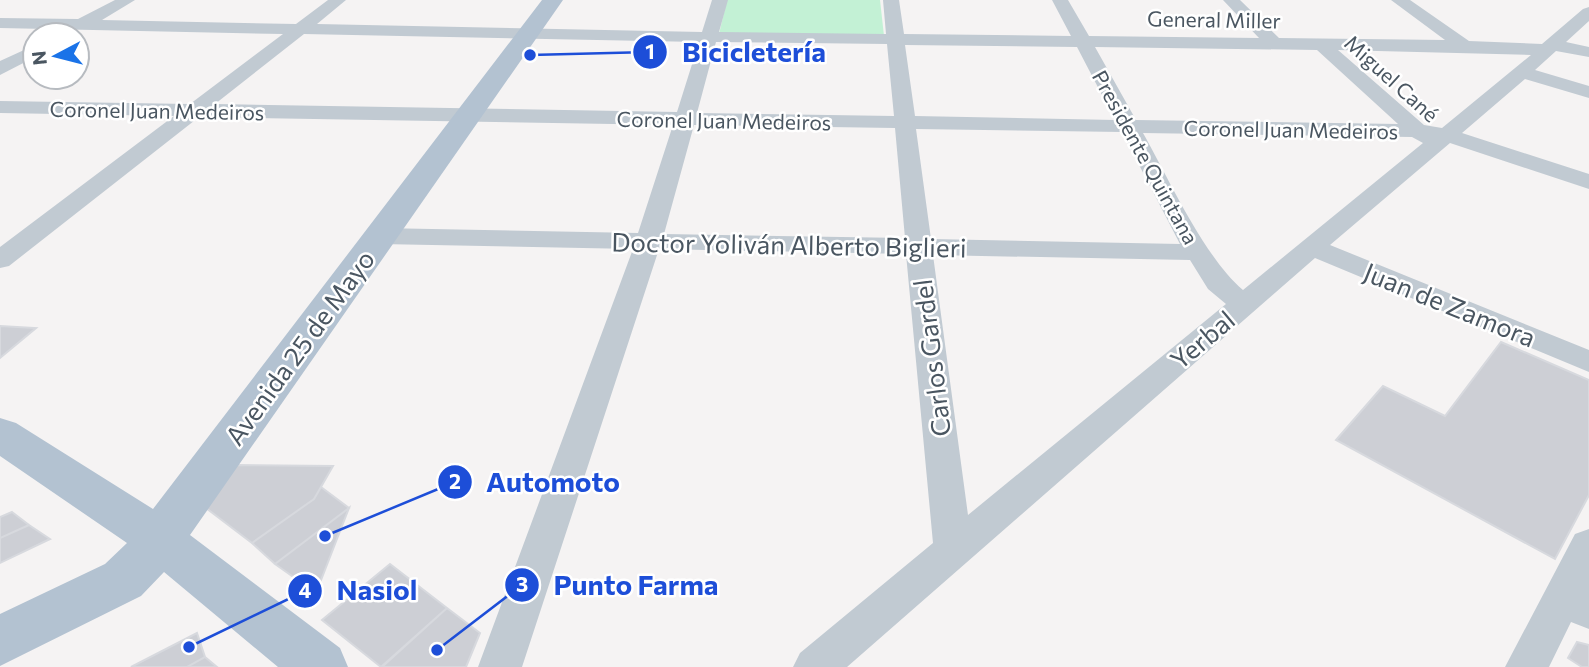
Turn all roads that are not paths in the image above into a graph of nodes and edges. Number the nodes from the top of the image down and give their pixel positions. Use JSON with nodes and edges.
{"nodes":[{"id":1,"x":127,"y":0,"type":"edge"},
{"id":2,"x":338,"y":0,"type":"edge"},
{"id":3,"x":553,"y":0,"type":"edge"},
{"id":4,"x":720,"y":0,"type":"edge"},
{"id":5,"x":891,"y":0,"type":"edge"},
{"id":6,"x":1060,"y":0,"type":"edge"},
{"id":7,"x":1231,"y":0,"type":"edge"},
{"id":8,"x":1399,"y":0,"type":"edge"},
{"id":9,"x":1580,"y":0,"type":"edge"},
{"id":10,"x":1589,"y":4,"type":"edge"},
{"id":11,"x":1589,"y":12,"type":"edge"},
{"id":12,"x":88,"y":21,"type":"edge"},
{"id":13,"x":0,"y":23,"type":"edge"},
{"id":14,"x":21,"y":24,"type":"edge"},
{"id":15,"x":91,"y":25,"type":"edge"},
{"id":16,"x":299,"y":30,"type":"junction"},
{"id":17,"x":528,"y":33,"type":"junction"},
{"id":18,"x":709,"y":37,"type":"junction"},
{"id":19,"x":896,"y":39,"type":"junction"},
{"id":20,"x":1083,"y":41,"type":"junction"},
{"id":21,"x":1274,"y":43,"type":"junction"},
{"id":22,"x":1320,"y":43,"type":"junction"},
{"id":23,"x":1465,"y":46,"type":"junction"},
{"id":24,"x":1549,"y":47,"type":"junction"},
{"id":25,"x":1589,"y":52,"type":"edge"},
{"id":26,"x":21,"y":58,"type":"edge"},
{"id":27,"x":0,"y":69,"type":"edge"},
{"id":28,"x":1522,"y":72,"type":"junction"},
{"id":29,"x":1589,"y":92,"type":"edge"},
{"id":30,"x":0,"y":107,"type":"edge"},
{"id":31,"x":194,"y":111,"type":"junction"},
{"id":32,"x":467,"y":116,"type":"junction"},
{"id":33,"x":684,"y":120,"type":"junction"},
{"id":34,"x":907,"y":123,"type":"junction"},
{"id":35,"x":1129,"y":125,"type":"junction"},
{"id":36,"x":1433,"y":138,"type":"junction"},
{"id":37,"x":1589,"y":181,"type":"edge"},
{"id":38,"x":380,"y":236,"type":"junction"},
{"id":39,"x":649,"y":241,"type":"junction"},
{"id":40,"x":918,"y":247,"type":"junction"},
{"id":41,"x":1311,"y":247,"type":"junction"},
{"id":42,"x":1198,"y":252,"type":"junction"},
{"id":43,"x":0,"y":260,"type":"edge"},
{"id":44,"x":1243,"y":304,"type":"junction"},
{"id":45,"x":1589,"y":362,"type":"edge"},
{"id":46,"x":0,"y":434,"type":"edge"},
{"id":47,"x":158,"y":538,"type":"junction"},
{"id":48,"x":1589,"y":545,"type":"edge"},
{"id":49,"x":953,"y":549,"type":"junction"},
{"id":50,"x":1576,"y":603,"type":"edge"},
{"id":51,"x":0,"y":641,"type":"edge"},
{"id":52,"x":320,"y":667,"type":"edge"},
{"id":53,"x":500,"y":667,"type":"edge"},
{"id":54,"x":815,"y":667,"type":"edge"},
{"id":55,"x":1527,"y":667,"type":"edge"}],
"edges":[{"from":1,"to":12,"type":"street"},
{"from":2,"to":16,"type":"street"},
{"from":3,"to":17,"type":"main road","name":"Avenida 25 de Mayo"},
{"from":4,"to":18,"type":"street"},
{"from":5,"to":19,"type":"street","name":"Carlos Gardel"},
{"from":6,"to":20,"type":"street","name":"Presidente Quintana"},
{"from":7,"to":21,"type":"street"},
{"from":8,"to":23,"type":"street"},
{"from":9,"to":10,"type":"street"},
{"from":11,"to":24,"type":"street","name":"Yerbal"},
{"from":13,"to":14,"type":"street","name":"General Miller"},
{"from":15,"to":16,"type":"street","name":"General Miller"},
{"from":16,"to":17,"type":"street","name":"General Miller"},
{"from":16,"to":31,"type":"street"},
{"from":17,"to":18,"type":"street","name":"General Miller"},
{"from":17,"to":32,"type":"main road","name":"Avenida 25 de Mayo"},
{"from":18,"to":19,"type":"street","name":"General Miller"},
{"from":18,"to":33,"type":"street"},
{"from":19,"to":20,"type":"street","name":"General Miller"},
{"from":19,"to":34,"type":"street","name":"Carlos Gardel"},
{"from":20,"to":21,"type":"street","name":"General Miller"},
{"from":20,"to":35,"type":"street","name":"Presidente Quintana"},
{"from":21,"to":22,"type":"street","name":"General Miller"},
{"from":22,"to":23,"type":"street","name":"General Miller"},
{"from":22,"to":36,"type":"street","name":"Miguel Cané"},
{"from":23,"to":24,"type":"street","name":"General Miller"},
{"from":24,"to":25,"type":"street","name":"General Miller"},
{"from":24,"to":28,"type":"street","name":"Yerbal"},
{"from":26,"to":27,"type":"street"},
{"from":28,"to":29,"type":"street"},
{"from":28,"to":36,"type":"street","name":"Yerbal"},
{"from":30,"to":31,"type":"street","name":"Coronel Juan Medeiros"},
{"from":31,"to":32,"type":"street","name":"Coronel Juan Medeiros"},
{"from":31,"to":43,"type":"street"},
{"from":32,"to":33,"type":"street","name":"Coronel Juan Medeiros"},
{"from":32,"to":38,"type":"main road","name":"Avenida 25 de Mayo"},
{"from":33,"to":34,"type":"street","name":"Coronel Juan Medeiros"},
{"from":33,"to":39,"type":"street"},
{"from":34,"to":35,"type":"street","name":"Coronel Juan Medeiros"},
{"from":34,"to":40,"type":"street","name":"Carlos Gardel"},
{"from":35,"to":36,"type":"street","name":"Coronel Juan Medeiros"},
{"from":35,"to":42,"type":"street","name":"Presidente Quintana"},
{"from":36,"to":37,"type":"street"},
{"from":36,"to":41,"type":"street","name":"Yerbal"},
{"from":38,"to":39,"type":"street","name":"Doctor Yoliván Alberto Biglieri"},
{"from":38,"to":47,"type":"main road","name":"Avenida 25 de Mayo"},
{"from":39,"to":40,"type":"street","name":"Doctor Yoliván Alberto Biglieri"},
{"from":39,"to":53,"type":"street"},
{"from":40,"to":42,"type":"street","name":"Doctor Yoliván Alberto Biglieri"},
{"from":40,"to":49,"type":"street","name":"Carlos Gardel"},
{"from":41,"to":44,"type":"street","name":"Yerbal"},
{"from":41,"to":45,"type":"street","name":"Juan de Zamora"},
{"from":42,"to":44,"type":"street","name":"Presidente Quintana"},
{"from":44,"to":49,"type":"street","name":"Yerbal"},
{"from":46,"to":47,"type":"main road"},
{"from":47,"to":51,"type":"main road","name":"Avenida 25 de Mayo"},
{"from":47,"to":52,"type":"main road"},
{"from":48,"to":50,"type":"street"},
{"from":49,"to":54,"type":"street","name":"Yerbal"},
{"from":50,"to":55,"type":"street"}]}
